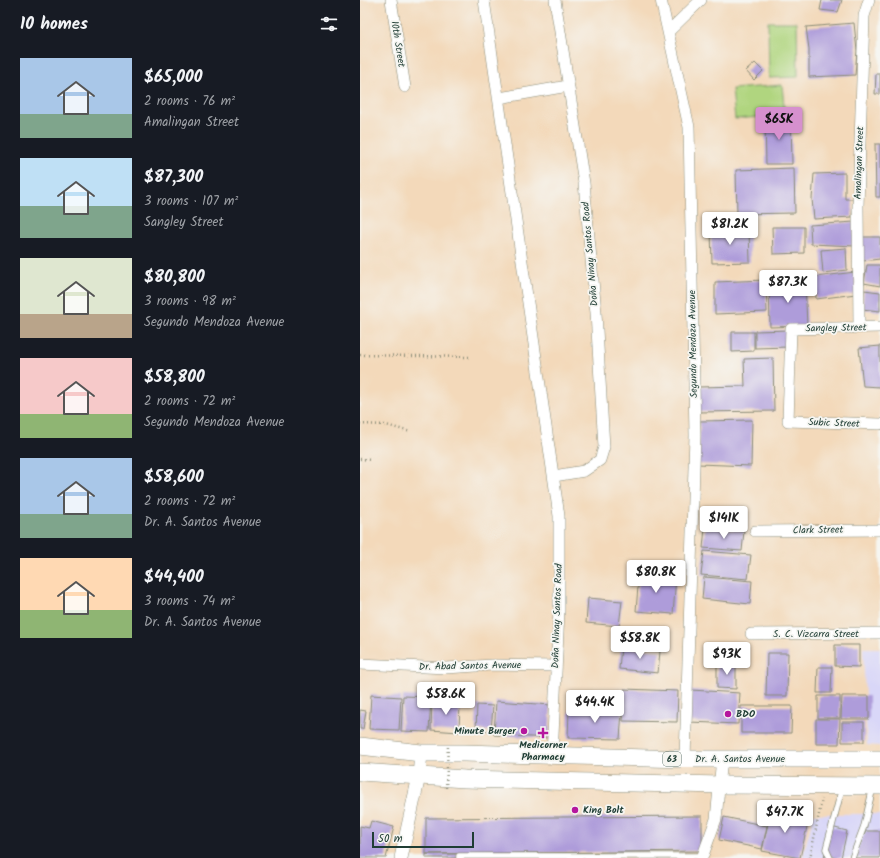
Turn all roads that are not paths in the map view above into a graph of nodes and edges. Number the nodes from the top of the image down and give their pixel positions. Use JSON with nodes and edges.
{"nodes":[{"id":1,"x":391,"y":0,"type":"edge"},
{"id":2,"x":484,"y":0,"type":"edge"},
{"id":3,"x":555,"y":0,"type":"edge"},
{"id":4,"x":661,"y":0,"type":"edge"},
{"id":5,"x":701,"y":0,"type":"edge"},
{"id":6,"x":869,"y":0,"type":"edge"},
{"id":7,"x":669,"y":31,"type":"junction"},
{"id":8,"x":568,"y":86,"type":"junction"},
{"id":9,"x":405,"y":87,"type":"dead end"},
{"id":10,"x":498,"y":98,"type":"junction"},
{"id":11,"x":880,"y":327,"type":"edge"},
{"id":12,"x":859,"y":328,"type":"junction"},
{"id":13,"x":788,"y":421,"type":"joint"},
{"id":14,"x":880,"y":424,"type":"edge"},
{"id":15,"x":554,"y":476,"type":"junction"},
{"id":16,"x":880,"y":530,"type":"edge"},
{"id":17,"x":755,"y":531,"type":"dead end"},
{"id":18,"x":880,"y":633,"type":"edge"},
{"id":19,"x":751,"y":634,"type":"dead end"},
{"id":20,"x":360,"y":664,"type":"edge"},
{"id":21,"x":556,"y":666,"type":"junction"},
{"id":22,"x":360,"y":746,"type":"edge"},
{"id":23,"x":421,"y":753,"type":"junction"},
{"id":24,"x":552,"y":756,"type":"junction"},
{"id":25,"x":722,"y":758,"type":"junction"},
{"id":26,"x":686,"y":759,"type":"junction"},
{"id":27,"x":880,"y":759,"type":"edge"},
{"id":28,"x":360,"y":772,"type":"edge"},
{"id":29,"x":419,"y":776,"type":"junction"},
{"id":30,"x":721,"y":785,"type":"junction"},
{"id":31,"x":842,"y":786,"type":"junction"},
{"id":32,"x":877,"y":786,"type":"edge"},
{"id":33,"x":703,"y":857,"type":"edge"},
{"id":34,"x":401,"y":858,"type":"edge"},
{"id":35,"x":459,"y":858,"type":"edge"},
{"id":36,"x":830,"y":858,"type":"edge"},
{"id":37,"x":852,"y":858,"type":"edge"}],
"edges":[{"from":1,"to":9,"type":"street","name":"10th Street"},
{"from":2,"to":10,"type":"street","name":"Doña Ninay Santos Road"},
{"from":3,"to":8,"type":"street","name":"Doña Ninay Santos Road"},
{"from":4,"to":7,"type":"street","name":"Segundo Mendoza Avenue"},
{"from":5,"to":7,"type":"street"},
{"from":6,"to":12,"type":"street","name":"Amalingan Street"},
{"from":7,"to":26,"type":"street","name":"Segundo Mendoza Avenue"},
{"from":8,"to":10,"type":"street"},
{"from":8,"to":15,"type":"street","name":"Doña Ninay Santos Road"},
{"from":10,"to":15,"type":"street","name":"Doña Ninay Santos Road"},
{"from":11,"to":12,"type":"street","name":"Sangley Street"},
{"from":12,"to":13,"type":"street","name":"Sangley Street"},
{"from":13,"to":14,"type":"street","name":"Subic Street"},
{"from":15,"to":21,"type":"street","name":"Doña Ninay Santos Road"},
{"from":16,"to":17,"type":"street","name":"Clark Street"},
{"from":18,"to":19,"type":"street","name":"S. C. Vizcarra Street"},
{"from":20,"to":21,"type":"street","name":"Dr. Abad Santos Avenue"},
{"from":21,"to":24,"type":"street","name":"Doña Ninay Santos Road"},
{"from":22,"to":23,"type":"main road","name":"Dr. A. Santos Avenue","number":"63"},
{"from":23,"to":24,"type":"main road","name":"Dr. A. Santos Avenue","number":"63"},
{"from":23,"to":29,"type":"street"},
{"from":24,"to":26,"type":"main road","name":"Dr. A. Santos Avenue","number":"63"},
{"from":25,"to":26,"type":"main road","name":"Dr. A. Santos Avenue","number":"63"},
{"from":25,"to":27,"type":"main road","name":"Dr. A. Santos Avenue","number":"63"},
{"from":25,"to":30,"type":"street"},
{"from":28,"to":29,"type":"main road"},
{"from":29,"to":30,"type":"main road"},
{"from":29,"to":34,"type":"street"},
{"from":30,"to":31,"type":"main road"},
{"from":30,"to":33,"type":"street"},
{"from":31,"to":32,"type":"main road"},
{"from":31,"to":36,"type":"lane"},
{"from":32,"to":37,"type":"lane"},
{"from":33,"to":35,"type":"lane"}]}
